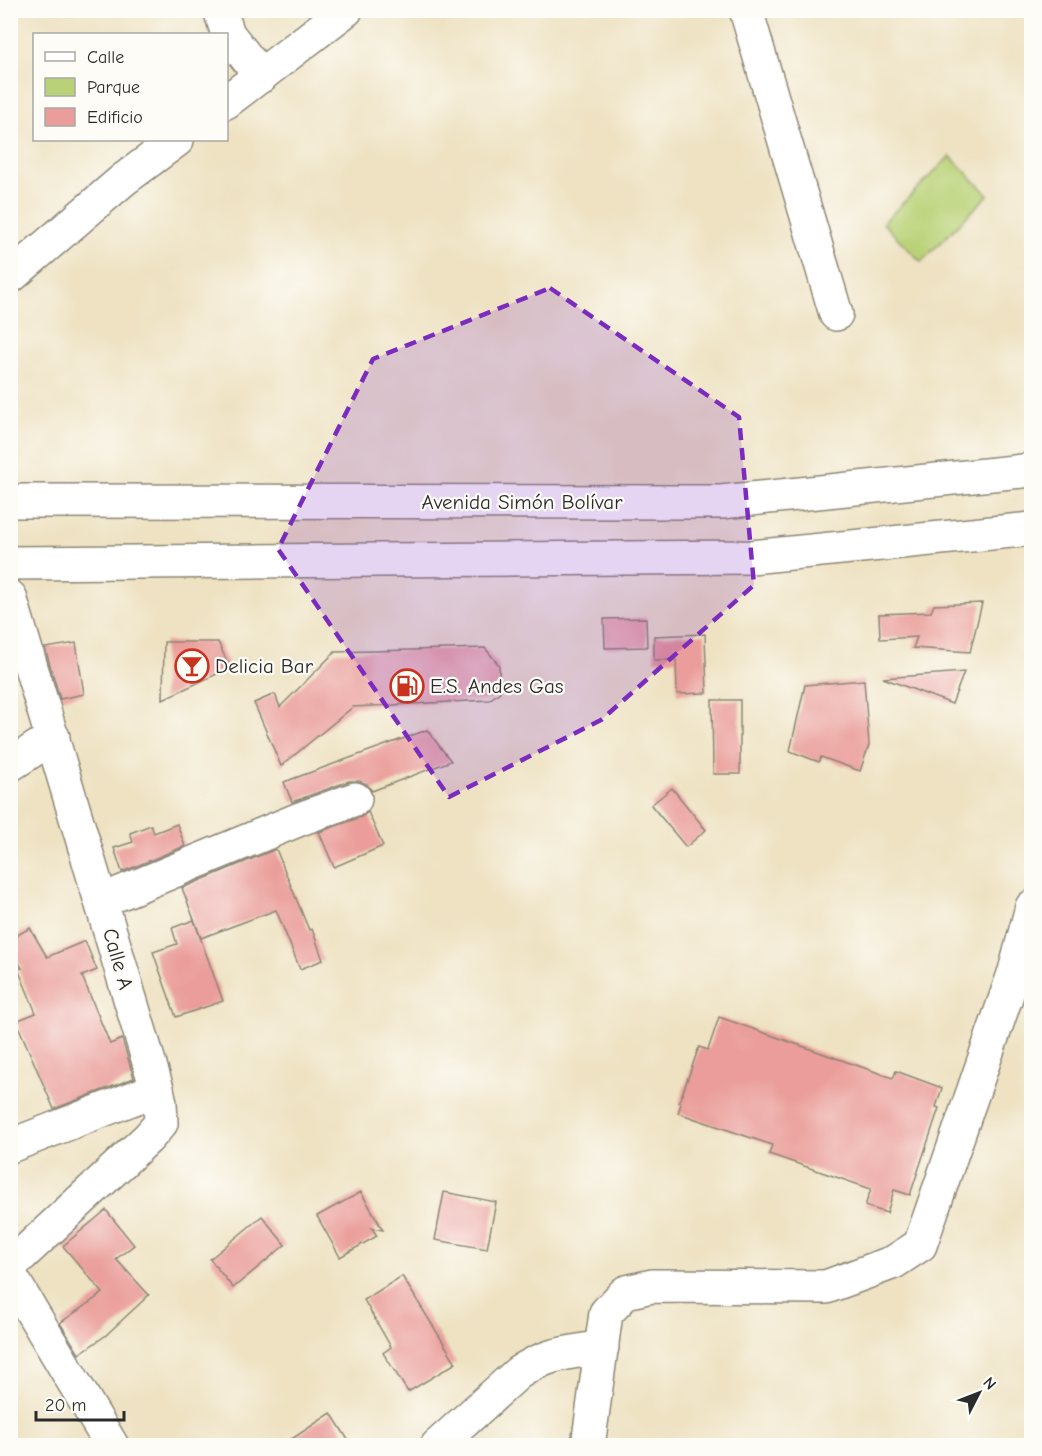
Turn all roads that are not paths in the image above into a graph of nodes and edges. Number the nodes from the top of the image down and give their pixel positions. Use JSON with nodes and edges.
{"nodes":[{"id":1,"x":219,"y":10,"type":"edge"},
{"id":2,"x":346,"y":10,"type":"edge"},
{"id":3,"x":746,"y":10,"type":"edge"},
{"id":4,"x":228,"y":33,"type":"edge"},
{"id":5,"x":228,"y":34,"type":"edge"},
{"id":6,"x":261,"y":76,"type":"junction"},
{"id":7,"x":228,"y":101,"type":"edge"},
{"id":8,"x":176,"y":141,"type":"edge"},
{"id":9,"x":10,"y":277,"type":"edge"},
{"id":10,"x":836,"y":314,"type":"dead end"},
{"id":11,"x":1032,"y":470,"type":"edge"},
{"id":12,"x":10,"y":501,"type":"edge"},
{"id":13,"x":1032,"y":529,"type":"edge"},
{"id":14,"x":10,"y":563,"type":"edge"},
{"id":15,"x":10,"y":597,"type":"edge"},
{"id":16,"x":52,"y":737,"type":"junction"},
{"id":17,"x":10,"y":765,"type":"edge"},
{"id":18,"x":355,"y":799,"type":"dead end"},
{"id":19,"x":101,"y":901,"type":"junction"},
{"id":20,"x":1032,"y":907,"type":"edge"},
{"id":21,"x":1023,"y":978,"type":"edge"},
{"id":22,"x":157,"y":1089,"type":"junction"},
{"id":23,"x":10,"y":1146,"type":"edge"},
{"id":24,"x":10,"y":1266,"type":"edge"},
{"id":25,"x":10,"y":1275,"type":"edge"},
{"id":26,"x":602,"y":1347,"type":"junction"},
{"id":27,"x":112,"y":1446,"type":"edge"},
{"id":28,"x":436,"y":1446,"type":"edge"},
{"id":29,"x":588,"y":1446,"type":"edge"}],
"edges":[{"from":1,"to":4,"type":"main road"},
{"from":2,"to":6,"type":"main road"},
{"from":3,"to":10,"type":"main road"},
{"from":5,"to":6,"type":"main road"},
{"from":6,"to":7,"type":"main road"},
{"from":8,"to":9,"type":"main road"},
{"from":11,"to":12,"type":"main road","name":"Avenida Simón Bolívar"},
{"from":13,"to":14,"type":"main road"},
{"from":15,"to":16,"type":"main road","name":"Calle A"},
{"from":16,"to":17,"type":"main road"},
{"from":16,"to":19,"type":"main road","name":"Calle A"},
{"from":18,"to":19,"type":"main road"},
{"from":19,"to":22,"type":"main road","name":"Calle A"},
{"from":20,"to":21,"type":"main road"},
{"from":21,"to":26,"type":"main road"},
{"from":22,"to":23,"type":"main road"},
{"from":22,"to":24,"type":"main road","name":"Calle A"},
{"from":25,"to":27,"type":"main road"},
{"from":26,"to":28,"type":"main road"},
{"from":26,"to":29,"type":"main road"}]}
